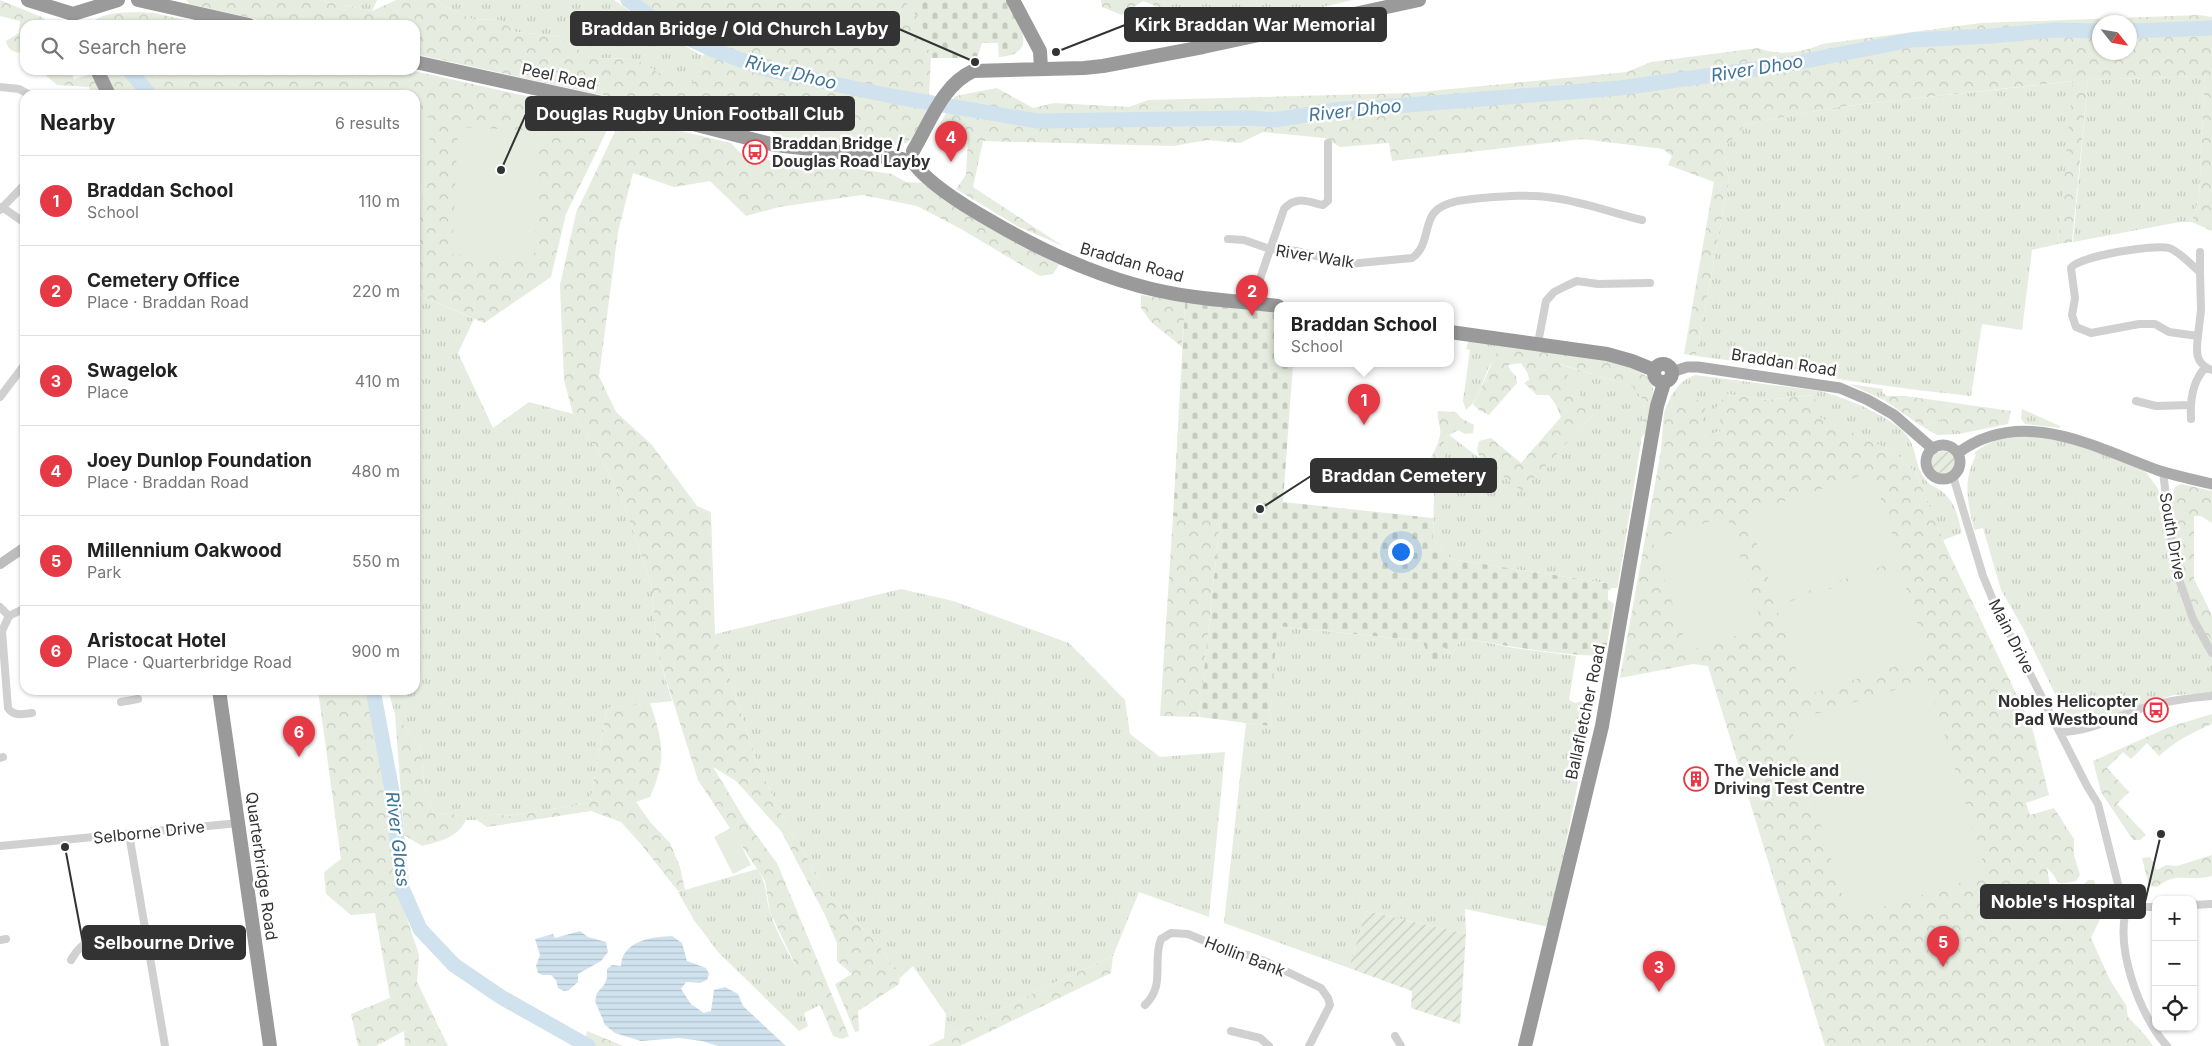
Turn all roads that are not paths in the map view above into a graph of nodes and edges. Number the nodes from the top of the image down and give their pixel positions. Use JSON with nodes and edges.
{"nodes":[{"id":1,"x":28,"y":0,"type":"edge"},
{"id":2,"x":118,"y":0,"type":"edge"},
{"id":3,"x":138,"y":0,"type":"edge"},
{"id":4,"x":1013,"y":0,"type":"edge"},
{"id":5,"x":1419,"y":0,"type":"edge"},
{"id":6,"x":76,"y":17,"type":"edge"},
{"id":7,"x":227,"y":20,"type":"edge"},
{"id":8,"x":420,"y":63,"type":"edge"},
{"id":9,"x":1041,"y":69,"type":"junction"},
{"id":10,"x":99,"y":75,"type":"edge"},
{"id":11,"x":0,"y":87,"type":"edge"},
{"id":12,"x":21,"y":90,"type":"edge"},
{"id":13,"x":106,"y":90,"type":"edge"},
{"id":14,"x":1328,"y":143,"type":"dead end"},
{"id":15,"x":911,"y":156,"type":"junction"},
{"id":16,"x":20,"y":189,"type":"edge"},
{"id":17,"x":1,"y":208,"type":"edge"},
{"id":18,"x":20,"y":220,"type":"edge"},
{"id":19,"x":1642,"y":220,"type":"dead end"},
{"id":20,"x":1228,"y":239,"type":"dead end"},
{"id":21,"x":1270,"y":249,"type":"junction"},
{"id":22,"x":2200,"y":252,"type":"dead end"},
{"id":23,"x":2200,"y":272,"type":"junction"},
{"id":24,"x":1650,"y":283,"type":"dead end"},
{"id":25,"x":1252,"y":302,"type":"junction"},
{"id":26,"x":1274,"y":305,"type":"edge"},
{"id":27,"x":1454,"y":332,"type":"edge"},
{"id":28,"x":2198,"y":336,"type":"junction"},
{"id":29,"x":1538,"y":343,"type":"junction"},
{"id":30,"x":2209,"y":369,"type":"edge"},
{"id":31,"x":20,"y":371,"type":"edge"},
{"id":32,"x":1668,"y":378,"type":"junction"},
{"id":33,"x":0,"y":397,"type":"edge"},
{"id":34,"x":2136,"y":401,"type":"dead end"},
{"id":35,"x":2190,"y":405,"type":"junction"},
{"id":36,"x":2191,"y":420,"type":"dead end"},
{"id":37,"x":1933,"y":449,"type":"junction"},
{"id":38,"x":1958,"y":453,"type":"junction"},
{"id":39,"x":2163,"y":472,"type":"junction"},
{"id":40,"x":1953,"y":476,"type":"junction"},
{"id":41,"x":2212,"y":484,"type":"edge"},
{"id":42,"x":20,"y":550,"type":"edge"},
{"id":43,"x":0,"y":564,"type":"edge"},
{"id":44,"x":0,"y":607,"type":"edge"},
{"id":45,"x":20,"y":610,"type":"edge"},
{"id":46,"x":9,"y":616,"type":"junction"},
{"id":47,"x":2212,"y":653,"type":"edge"},
{"id":48,"x":133,"y":695,"type":"edge"},
{"id":49,"x":220,"y":695,"type":"edge"},
{"id":50,"x":2212,"y":696,"type":"edge"},
{"id":51,"x":122,"y":702,"type":"dead end"},
{"id":52,"x":32,"y":713,"type":"dead end"},
{"id":53,"x":2060,"y":732,"type":"junction"},
{"id":54,"x":239,"y":823,"type":"junction"},
{"id":55,"x":130,"y":834,"type":"junction"},
{"id":56,"x":0,"y":846,"type":"edge"},
{"id":57,"x":2129,"y":902,"type":"junction"},
{"id":58,"x":2212,"y":904,"type":"edge"},
{"id":59,"x":2197,"y":905,"type":"edge"},
{"id":60,"x":2152,"y":907,"type":"edge"},
{"id":61,"x":146,"y":928,"type":"junction"},
{"id":62,"x":71,"y":960,"type":"dead end"},
{"id":63,"x":1145,"y":1005,"type":"dead end"},
{"id":64,"x":1231,"y":1032,"type":"dead end"},
{"id":65,"x":1395,"y":1036,"type":"dead end"},
{"id":66,"x":165,"y":1046,"type":"edge"},
{"id":67,"x":270,"y":1046,"type":"edge"},
{"id":68,"x":1269,"y":1046,"type":"edge"},
{"id":69,"x":1309,"y":1046,"type":"edge"},
{"id":70,"x":1402,"y":1046,"type":"edge"},
{"id":71,"x":1526,"y":1046,"type":"edge"},
{"id":72,"x":2167,"y":1046,"type":"edge"}],
"edges":[{"from":1,"to":6,"type":"highway"},
{"from":2,"to":6,"type":"highway"},
{"from":3,"to":7,"type":"highway"},
{"from":4,"to":9,"type":"highway"},
{"from":5,"to":9,"type":"highway"},
{"from":8,"to":15,"type":"highway","name":"Peel Road"},
{"from":9,"to":15,"type":"highway"},
{"from":10,"to":13,"type":"highway"},
{"from":11,"to":12,"type":"street"},
{"from":14,"to":21,"type":"street"},
{"from":15,"to":25,"type":"highway","name":"Braddan Road"},
{"from":16,"to":17,"type":"street"},
{"from":17,"to":18,"type":"street"},
{"from":19,"to":21,"type":"street","name":"River Walk"},
{"from":20,"to":21,"type":"street","name":"River Walk"},
{"from":21,"to":25,"type":"street"},
{"from":22,"to":23,"type":"street"},
{"from":23,"to":28,"type":"street"},
{"from":23,"to":28,"type":"street"},
{"from":24,"to":29,"type":"street"},
{"from":25,"to":26,"type":"highway","name":"Braddan Road"},
{"from":27,"to":29,"type":"highway"},
{"from":28,"to":30,"type":"street"},
{"from":29,"to":32,"type":"highway"},
{"from":30,"to":35,"type":"street"},
{"from":31,"to":33,"type":"street"},
{"from":32,"to":37,"type":"main road","name":"Braddan Road"},
{"from":32,"to":71,"type":"highway","name":"Ballafletcher Road"},
{"from":34,"to":35,"type":"street"},
{"from":35,"to":36,"type":"street"},
{"from":37,"to":38,"type":"main road"},
{"from":37,"to":40,"type":"main road"},
{"from":38,"to":39,"type":"main road"},
{"from":38,"to":40,"type":"main road"},
{"from":39,"to":41,"type":"main road"},
{"from":39,"to":47,"type":"street","name":"South Drive"},
{"from":40,"to":53,"type":"street","name":"Main Drive"},
{"from":42,"to":43,"type":"main road"},
{"from":44,"to":46,"type":"street"},
{"from":45,"to":46,"type":"street"},
{"from":46,"to":52,"type":"street"},
{"from":48,"to":51,"type":"street"},
{"from":49,"to":54,"type":"highway","name":"Quarterbridge Road"},
{"from":50,"to":53,"type":"street"},
{"from":53,"to":57,"type":"street","name":"Main Drive"},
{"from":54,"to":55,"type":"street","name":"Selborne Drive"},
{"from":54,"to":67,"type":"highway","name":"Quarterbridge Road"},
{"from":55,"to":56,"type":"street","name":"Selborne Drive"},
{"from":55,"to":61,"type":"street"},
{"from":57,"to":60,"type":"street"},
{"from":57,"to":72,"type":"street"},
{"from":58,"to":59,"type":"street"},
{"from":61,"to":62,"type":"street"},
{"from":61,"to":66,"type":"street"},
{"from":63,"to":69,"type":"street","name":"Hollin Bank"},
{"from":64,"to":68,"type":"street"},
{"from":65,"to":70,"type":"street"}]}
